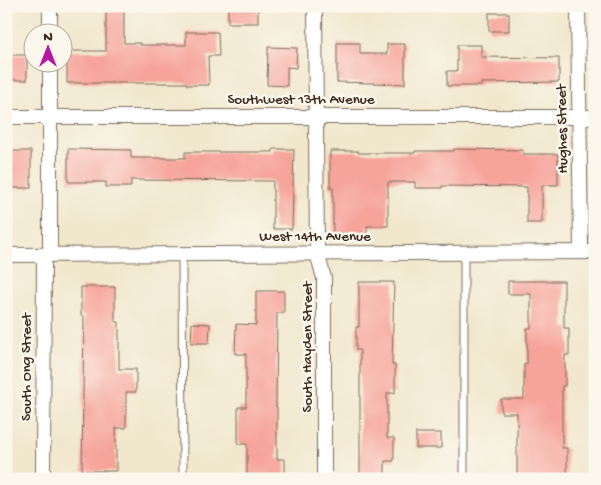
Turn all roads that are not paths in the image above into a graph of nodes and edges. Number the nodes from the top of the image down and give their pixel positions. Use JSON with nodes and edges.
{"nodes":[{"id":1,"x":50,"y":6,"type":"edge"},
{"id":2,"x":315,"y":6,"type":"edge"},
{"id":3,"x":578,"y":6,"type":"edge"},
{"id":4,"x":50,"y":22,"type":"edge"},
{"id":5,"x":50,"y":72,"type":"edge"},
{"id":6,"x":50,"y":116,"type":"junction"},
{"id":7,"x":315,"y":116,"type":"junction"},
{"id":8,"x":6,"y":117,"type":"edge"},
{"id":9,"x":580,"y":117,"type":"junction"},
{"id":10,"x":595,"y":117,"type":"edge"},
{"id":11,"x":588,"y":252,"type":"edge"},
{"id":12,"x":317,"y":253,"type":"junction"},
{"id":13,"x":464,"y":253,"type":"junction"},
{"id":14,"x":182,"y":254,"type":"junction"},
{"id":15,"x":6,"y":255,"type":"edge"},
{"id":16,"x":47,"y":255,"type":"junction"},
{"id":17,"x":43,"y":479,"type":"edge"},
{"id":18,"x":183,"y":479,"type":"edge"},
{"id":19,"x":324,"y":479,"type":"edge"},
{"id":20,"x":464,"y":479,"type":"edge"}],
"edges":[{"from":1,"to":4,"type":"street"},
{"from":2,"to":7,"type":"street","name":"South Hayden Street"},
{"from":3,"to":9,"type":"street","name":"Hughes Street"},
{"from":5,"to":6,"type":"street","name":"South Ong Street"},
{"from":6,"to":7,"type":"street","name":"Southwest 13th Avenue"},
{"from":6,"to":8,"type":"street","name":"Southwest 13th Avenue"},
{"from":6,"to":16,"type":"street","name":"South Ong Street"},
{"from":7,"to":9,"type":"street","name":"Southwest 13th Avenue"},
{"from":7,"to":12,"type":"street","name":"South Hayden Street"},
{"from":9,"to":10,"type":"street","name":"Southwest 13th Avenue"},
{"from":9,"to":11,"type":"street","name":"Hughes Street"},
{"from":11,"to":13,"type":"street","name":"West 14th Avenue"},
{"from":12,"to":13,"type":"street","name":"West 14th Avenue"},
{"from":12,"to":14,"type":"street","name":"West 14th Avenue"},
{"from":12,"to":19,"type":"street","name":"South Hayden Street"},
{"from":13,"to":20,"type":"lane"},
{"from":14,"to":16,"type":"street","name":"West 14th Avenue"},
{"from":14,"to":18,"type":"lane"},
{"from":15,"to":16,"type":"street","name":"West 14th Avenue"},
{"from":16,"to":17,"type":"street","name":"South Ong Street"}]}
